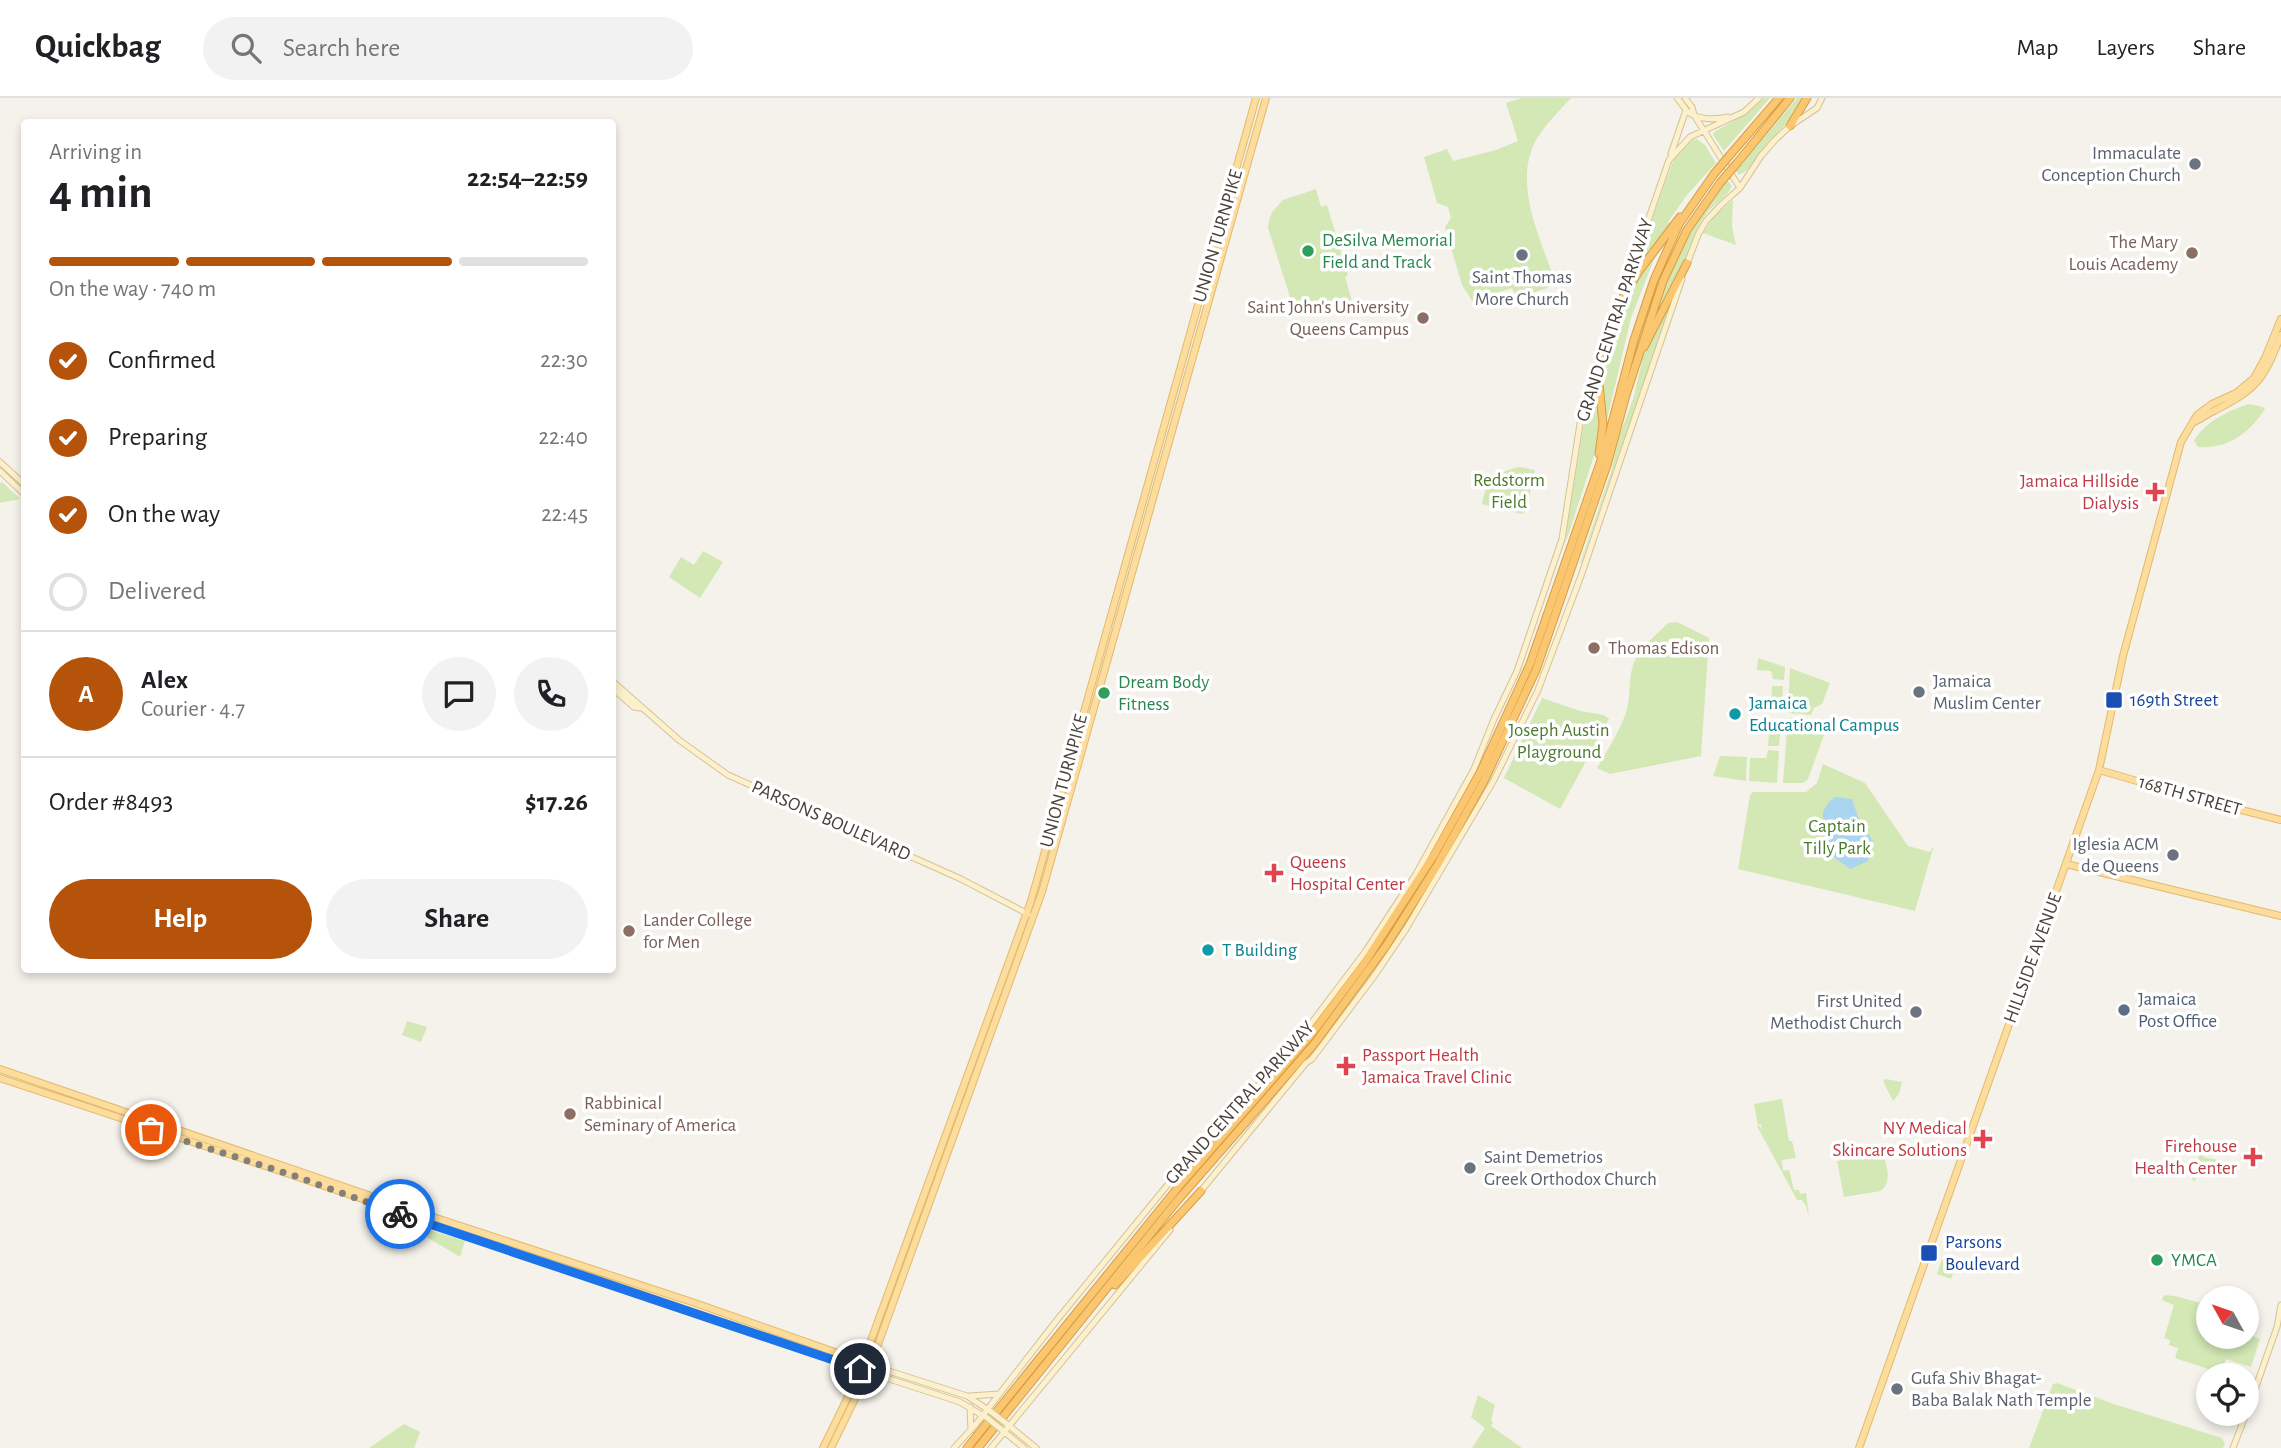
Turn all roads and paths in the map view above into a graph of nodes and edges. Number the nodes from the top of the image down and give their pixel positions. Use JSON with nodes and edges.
{"nodes":[{"id":1,"x":1256,"y":98,"type":"edge"},
{"id":2,"x":1266,"y":98,"type":"edge"},
{"id":3,"x":1677,"y":98,"type":"edge"},
{"id":4,"x":1685,"y":98,"type":"edge"},
{"id":5,"x":1759,"y":98,"type":"edge"},
{"id":6,"x":1779,"y":98,"type":"edge"},
{"id":7,"x":1790,"y":98,"type":"edge"},
{"id":8,"x":1807,"y":98,"type":"edge"},
{"id":9,"x":1822,"y":98,"type":"edge"},
{"id":10,"x":1686,"y":110,"type":"junction"},
{"id":11,"x":1744,"y":111,"type":"junction"},
{"id":12,"x":1694,"y":115,"type":"junction"},
{"id":13,"x":1790,"y":125,"type":"junction"},
{"id":14,"x":1704,"y":131,"type":"junction"},
{"id":15,"x":1669,"y":160,"type":"junction"},
{"id":16,"x":1740,"y":188,"type":"junction"},
{"id":17,"x":1695,"y":201,"type":"junction"},
{"id":18,"x":1688,"y":263,"type":"junction"},
{"id":19,"x":1618,"y":306,"type":"junction"},
{"id":20,"x":2281,"y":319,"type":"edge"},
{"id":21,"x":2281,"y":335,"type":"edge"},
{"id":22,"x":1601,"y":354,"type":"junction"},
{"id":23,"x":1638,"y":360,"type":"junction"},
{"id":24,"x":2197,"y":421,"type":"junction"},
{"id":25,"x":0,"y":462,"type":"edge"},
{"id":26,"x":1597,"y":469,"type":"junction"},
{"id":27,"x":0,"y":471,"type":"edge"},
{"id":28,"x":21,"y":481,"type":"edge"},
{"id":29,"x":21,"y":491,"type":"edge"},
{"id":30,"x":616,"y":684,"type":"edge"},
{"id":31,"x":616,"y":693,"type":"edge"},
{"id":32,"x":640,"y":708,"type":"junction"},
{"id":33,"x":2099,"y":770,"type":"junction"},
{"id":34,"x":2281,"y":820,"type":"edge"},
{"id":35,"x":2066,"y":864,"type":"junction"},
{"id":36,"x":1030,"y":915,"type":"junction"},
{"id":37,"x":2281,"y":916,"type":"edge"},
{"id":38,"x":0,"y":1069,"type":"edge"},
{"id":39,"x":0,"y":1078,"type":"edge"},
{"id":40,"x":1201,"y":1191,"type":"junction"},
{"id":41,"x":2281,"y":1305,"type":"edge"},
{"id":42,"x":1080,"y":1320,"type":"junction"},
{"id":43,"x":865,"y":1367,"type":"junction"},
{"id":44,"x":2259,"y":1379,"type":"edge"},
{"id":45,"x":1000,"y":1394,"type":"junction"},
{"id":46,"x":967,"y":1396,"type":"junction"},
{"id":47,"x":970,"y":1407,"type":"junction"},
{"id":48,"x":989,"y":1410,"type":"junction"},
{"id":49,"x":984,"y":1416,"type":"junction"},
{"id":50,"x":1008,"y":1425,"type":"junction"},
{"id":51,"x":2242,"y":1426,"type":"edge"},
{"id":52,"x":971,"y":1430,"type":"junction"},
{"id":53,"x":1003,"y":1431,"type":"junction"},
{"id":54,"x":822,"y":1448,"type":"edge"},
{"id":55,"x":831,"y":1448,"type":"edge"},
{"id":56,"x":954,"y":1448,"type":"edge"},
{"id":57,"x":967,"y":1448,"type":"edge"},
{"id":58,"x":978,"y":1448,"type":"edge"},
{"id":59,"x":991,"y":1448,"type":"edge"},
{"id":60,"x":1024,"y":1448,"type":"edge"},
{"id":61,"x":1036,"y":1448,"type":"edge"},
{"id":62,"x":1859,"y":1448,"type":"edge"},
{"id":63,"x":2233,"y":1448,"type":"edge"}],
"edges":[{"from":1,"to":36,"type":"main road","name":"UNION TURNPIKE"},
{"from":2,"to":36,"type":"main road","name":"UNION TURNPIKE"},
{"from":3,"to":10,"type":"main road"},
{"from":4,"to":12,"type":"main road"},
{"from":5,"to":11,"type":"main road","name":"GRAND CENTRAL PARKWAY"},
{"from":6,"to":17,"type":"highway","name":"GRAND CENTRAL PARKWAY","bridge":true},
{"from":7,"to":23,"type":"highway","name":"GRAND CENTRAL PARKWAY","bridge":true},
{"from":8,"to":13,"type":"highway"},
{"from":9,"to":13,"type":"main road","name":"GRAND CENTRAL PARKWAY"},
{"from":10,"to":12,"type":"main road"},
{"from":10,"to":15,"type":"main road"},
{"from":11,"to":12,"type":"main road"},
{"from":11,"to":14,"type":"main road","name":"GRAND CENTRAL PARKWAY"},
{"from":12,"to":14,"type":"main road"},
{"from":13,"to":16,"type":"main road","name":"GRAND CENTRAL PARKWAY"},
{"from":14,"to":15,"type":"main road","name":"GRAND CENTRAL PARKWAY"},
{"from":14,"to":16,"type":"main road"},
{"from":15,"to":19,"type":"main road","name":"GRAND CENTRAL PARKWAY"},
{"from":16,"to":18,"type":"main road","name":"GRAND CENTRAL PARKWAY"},
{"from":17,"to":19,"type":"highway"},
{"from":17,"to":26,"type":"highway","name":"GRAND CENTRAL PARKWAY"},
{"from":18,"to":23,"type":"highway"},
{"from":18,"to":40,"type":"main road","name":"GRAND CENTRAL PARKWAY"},
{"from":19,"to":22,"type":"main road","name":"GRAND CENTRAL PARKWAY"},
{"from":20,"to":24,"type":"main road","name":"HILLSIDE AVENUE"},
{"from":21,"to":24,"type":"main road"},
{"from":22,"to":26,"type":"highway"},
{"from":22,"to":45,"type":"main road","name":"GRAND CENTRAL PARKWAY"},
{"from":23,"to":42,"type":"highway","name":"GRAND CENTRAL PARKWAY"},
{"from":24,"to":33,"type":"main road","name":"HILLSIDE AVENUE"},
{"from":25,"to":28,"type":"main road"},
{"from":26,"to":57,"type":"highway","name":"GRAND CENTRAL PARKWAY"},
{"from":27,"to":29,"type":"main road"},
{"from":30,"to":32,"type":"main road","name":"PARSONS BOULEVARD"},
{"from":31,"to":32,"type":"main road","name":"PARSONS BOULEVARD"},
{"from":32,"to":36,"type":"main road","name":"PARSONS BOULEVARD"},
{"from":33,"to":34,"type":"main road","name":"168TH STREET"},
{"from":33,"to":35,"type":"main road","name":"HILLSIDE AVENUE"},
{"from":35,"to":37,"type":"main road"},
{"from":35,"to":62,"type":"main road","name":"HILLSIDE AVENUE"},
{"from":36,"to":43,"type":"main road","name":"UNION TURNPIKE"},
{"from":38,"to":43,"type":"main road"},
{"from":39,"to":43,"type":"main road"},
{"from":40,"to":42,"type":"highway"},
{"from":40,"to":50,"type":"main road","name":"GRAND CENTRAL PARKWAY"},
{"from":41,"to":44,"type":"main road"},
{"from":42,"to":58,"type":"highway","name":"GRAND CENTRAL PARKWAY"},
{"from":43,"to":46,"type":"main road"},
{"from":43,"to":47,"type":"main road"},
{"from":43,"to":54,"type":"main road","name":"UNION TURNPIKE"},
{"from":43,"to":55,"type":"main road","name":"UNION TURNPIKE"},
{"from":45,"to":46,"type":"main road"},
{"from":45,"to":48,"type":"main road","name":"GRAND CENTRAL PARKWAY"},
{"from":46,"to":48,"type":"main road"},
{"from":47,"to":49,"type":"main road"},
{"from":47,"to":52,"type":"main road"},
{"from":48,"to":49,"type":"main road","name":"GRAND CENTRAL PARKWAY"},
{"from":48,"to":50,"type":"main road","bridge":true},
{"from":49,"to":52,"type":"main road","name":"GRAND CENTRAL PARKWAY"},
{"from":49,"to":53,"type":"main road","bridge":true},
{"from":50,"to":53,"type":"main road","name":"GRAND CENTRAL PARKWAY"},
{"from":50,"to":61,"type":"main road"},
{"from":51,"to":63,"type":"main road"},
{"from":52,"to":56,"type":"main road","name":"GRAND CENTRAL PARKWAY"},
{"from":53,"to":59,"type":"main road","name":"GRAND CENTRAL PARKWAY"},
{"from":53,"to":60,"type":"main road"}]}
